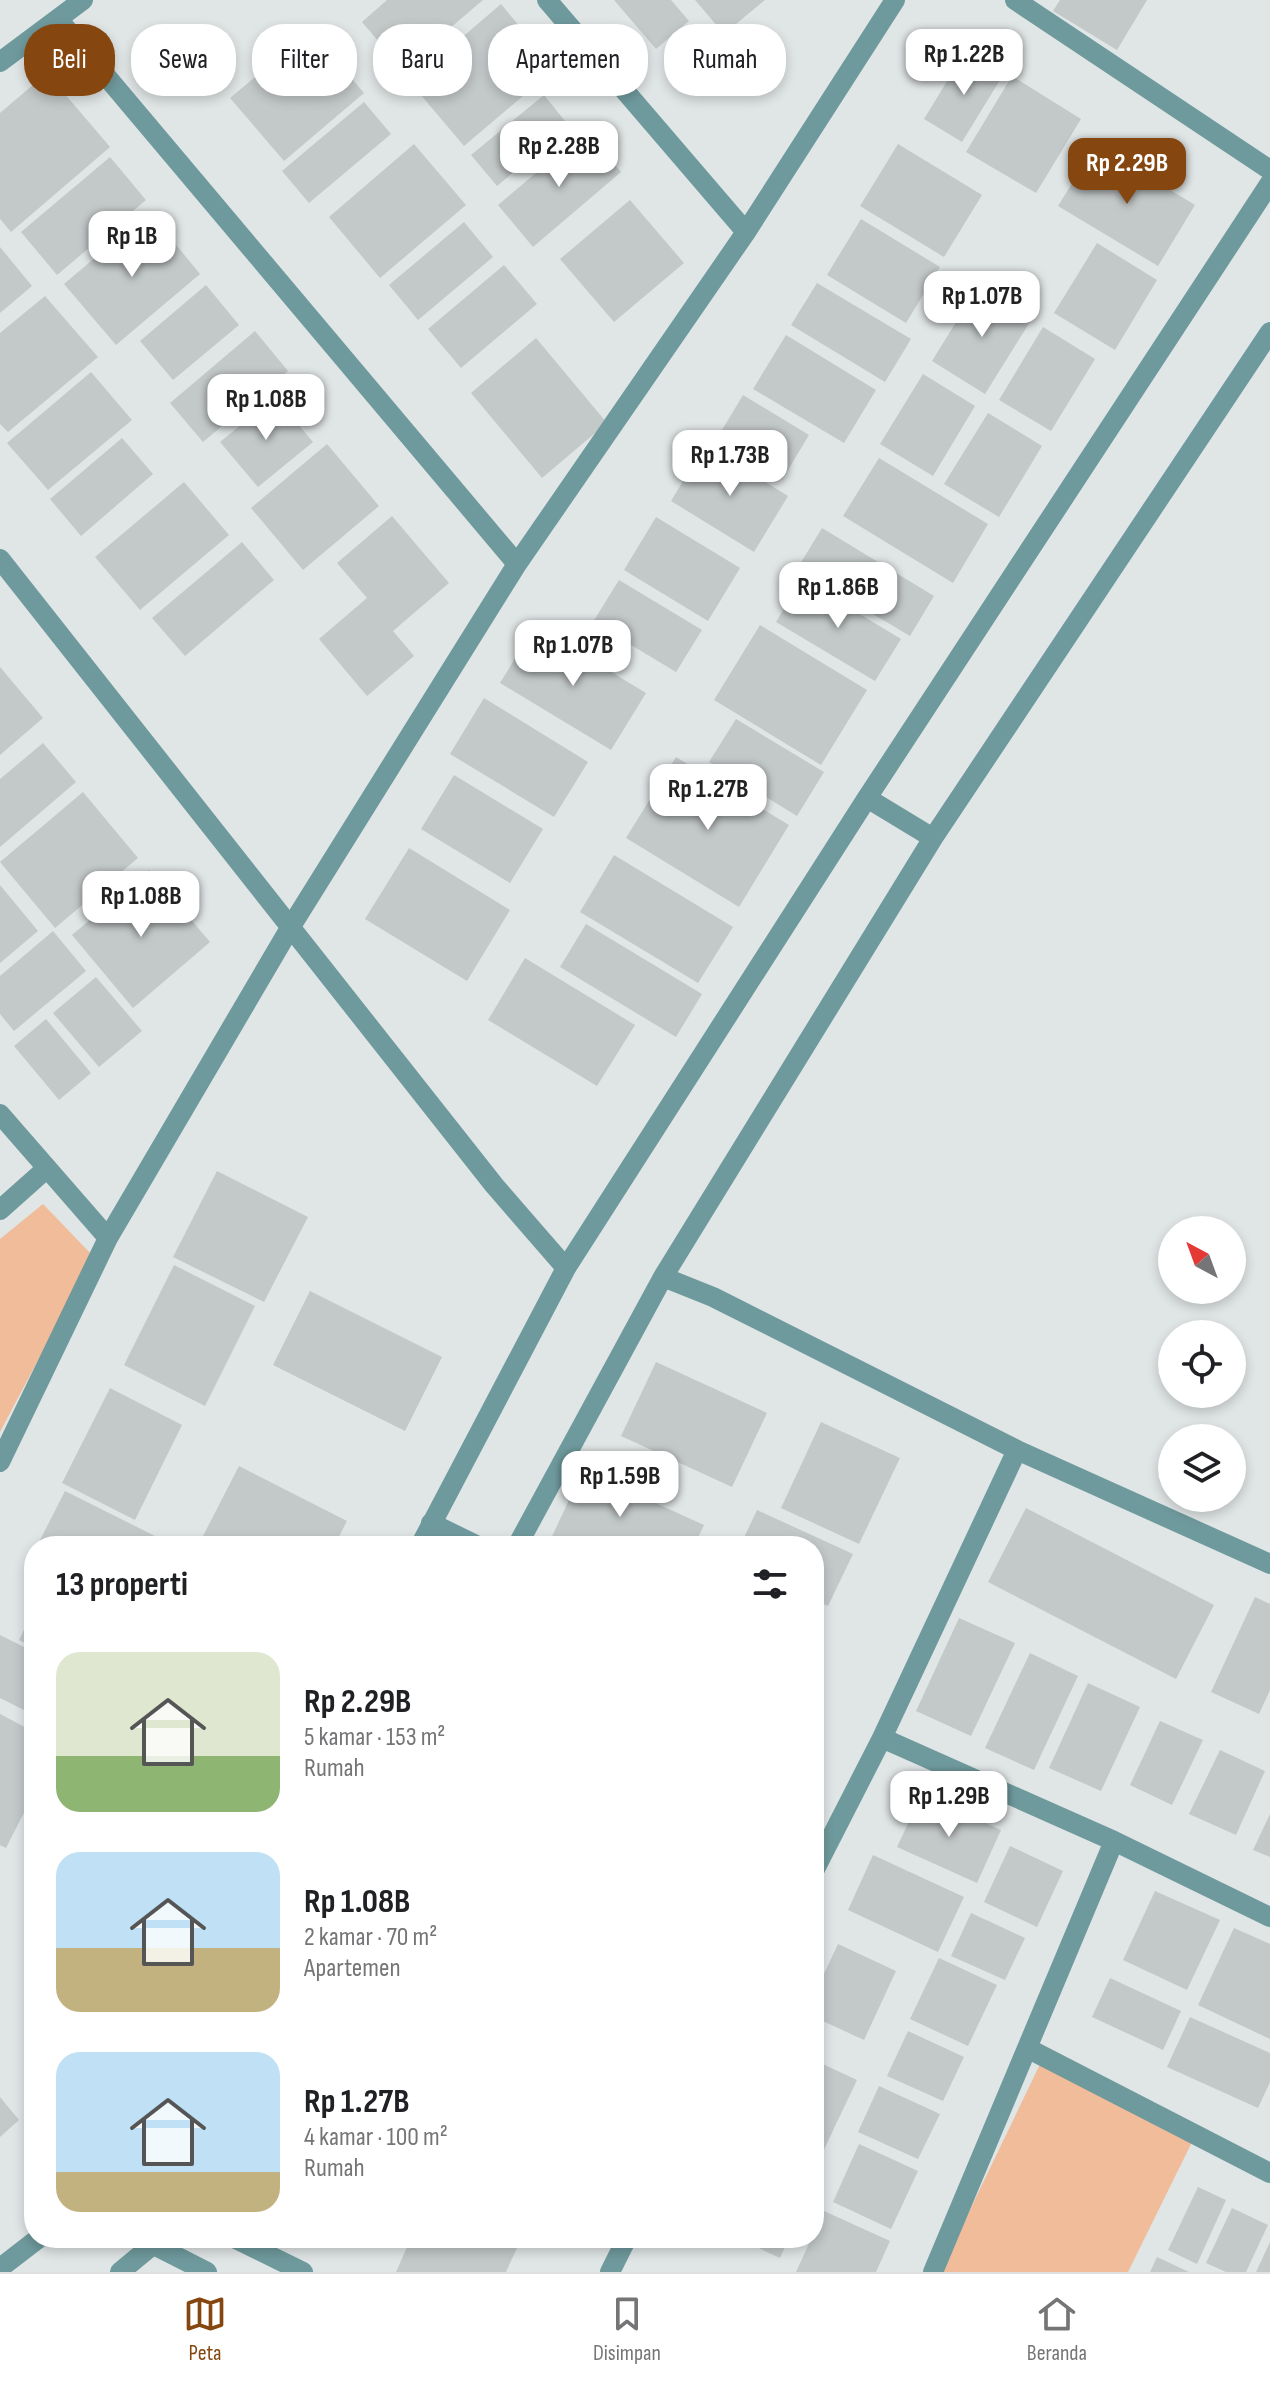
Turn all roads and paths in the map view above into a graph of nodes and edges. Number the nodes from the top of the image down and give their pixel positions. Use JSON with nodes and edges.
{"nodes":[{"id":1,"x":83,"y":0,"type":"edge"},
{"id":2,"x":547,"y":0,"type":"edge"},
{"id":3,"x":895,"y":0,"type":"edge"},
{"id":4,"x":1015,"y":0,"type":"edge"},
{"id":5,"x":58,"y":19,"type":"junction"},
{"id":6,"x":0,"y":62,"type":"edge"},
{"id":7,"x":1270,"y":170,"type":"edge"},
{"id":8,"x":1270,"y":183,"type":"edge"},
{"id":9,"x":746,"y":232,"type":"junction"},
{"id":10,"x":1270,"y":332,"type":"edge"},
{"id":11,"x":0,"y":559,"type":"edge"},
{"id":12,"x":517,"y":564,"type":"junction"},
{"id":13,"x":867,"y":798,"type":"junction"},
{"id":14,"x":933,"y":838,"type":"junction"},
{"id":15,"x":290,"y":928,"type":"junction"},
{"id":16,"x":0,"y":1114,"type":"edge"},
{"id":17,"x":46,"y":1169,"type":"junction"},
{"id":18,"x":0,"y":1210,"type":"edge"},
{"id":19,"x":108,"y":1238,"type":"junction"},
{"id":20,"x":566,"y":1268,"type":"junction"},
{"id":21,"x":663,"y":1277,"type":"junction"},
{"id":22,"x":1017,"y":1450,"type":"junction"},
{"id":23,"x":0,"y":1462,"type":"edge"},
{"id":24,"x":431,"y":1523,"type":"junction"},
{"id":25,"x":425,"y":1536,"type":"edge"},
{"id":26,"x":458,"y":1536,"type":"edge"},
{"id":27,"x":522,"y":1536,"type":"edge"},
{"id":28,"x":1270,"y":1564,"type":"edge"},
{"id":29,"x":882,"y":1738,"type":"junction"},
{"id":30,"x":1114,"y":1841,"type":"junction"},
{"id":31,"x":824,"y":1851,"type":"edge"},
{"id":32,"x":1270,"y":1917,"type":"edge"},
{"id":33,"x":1027,"y":2048,"type":"junction"},
{"id":34,"x":1270,"y":2173,"type":"edge"},
{"id":35,"x":26,"y":2248,"type":"edge"},
{"id":36,"x":150,"y":2248,"type":"edge"},
{"id":37,"x":167,"y":2248,"type":"edge"},
{"id":38,"x":254,"y":2248,"type":"edge"},
{"id":39,"x":622,"y":2248,"type":"edge"},
{"id":40,"x":0,"y":2268,"type":"edge"},
{"id":41,"x":120,"y":2272,"type":"edge"},
{"id":42,"x":207,"y":2272,"type":"edge"},
{"id":43,"x":303,"y":2272,"type":"edge"},
{"id":44,"x":610,"y":2272,"type":"edge"},
{"id":45,"x":933,"y":2272,"type":"edge"}],
"edges":[{"from":1,"to":5,"type":"street"},
{"from":2,"to":9,"type":"street"},
{"from":3,"to":9,"type":"street"},
{"from":4,"to":7,"type":"street"},
{"from":5,"to":6,"type":"street"},
{"from":5,"to":12,"type":"street"},
{"from":8,"to":13,"type":"street"},
{"from":9,"to":12,"type":"street"},
{"from":10,"to":14,"type":"street"},
{"from":11,"to":15,"type":"street"},
{"from":12,"to":15,"type":"street"},
{"from":13,"to":14,"type":"street"},
{"from":13,"to":20,"type":"street"},
{"from":14,"to":21,"type":"street"},
{"from":15,"to":19,"type":"street"},
{"from":15,"to":20,"type":"street"},
{"from":16,"to":17,"type":"street"},
{"from":17,"to":18,"type":"street"},
{"from":17,"to":19,"type":"street"},
{"from":19,"to":23,"type":"street"},
{"from":20,"to":24,"type":"street"},
{"from":21,"to":22,"type":"street"},
{"from":21,"to":27,"type":"street"},
{"from":22,"to":28,"type":"street"},
{"from":22,"to":29,"type":"street"},
{"from":24,"to":25,"type":"street"},
{"from":24,"to":26,"type":"street"},
{"from":29,"to":30,"type":"street"},
{"from":29,"to":31,"type":"street"},
{"from":30,"to":32,"type":"street"},
{"from":30,"to":33,"type":"street"},
{"from":33,"to":34,"type":"street"},
{"from":33,"to":45,"type":"street"},
{"from":35,"to":40,"type":"street"},
{"from":36,"to":41,"type":"street"},
{"from":37,"to":42,"type":"street"},
{"from":38,"to":43,"type":"street"},
{"from":39,"to":44,"type":"street"}]}
